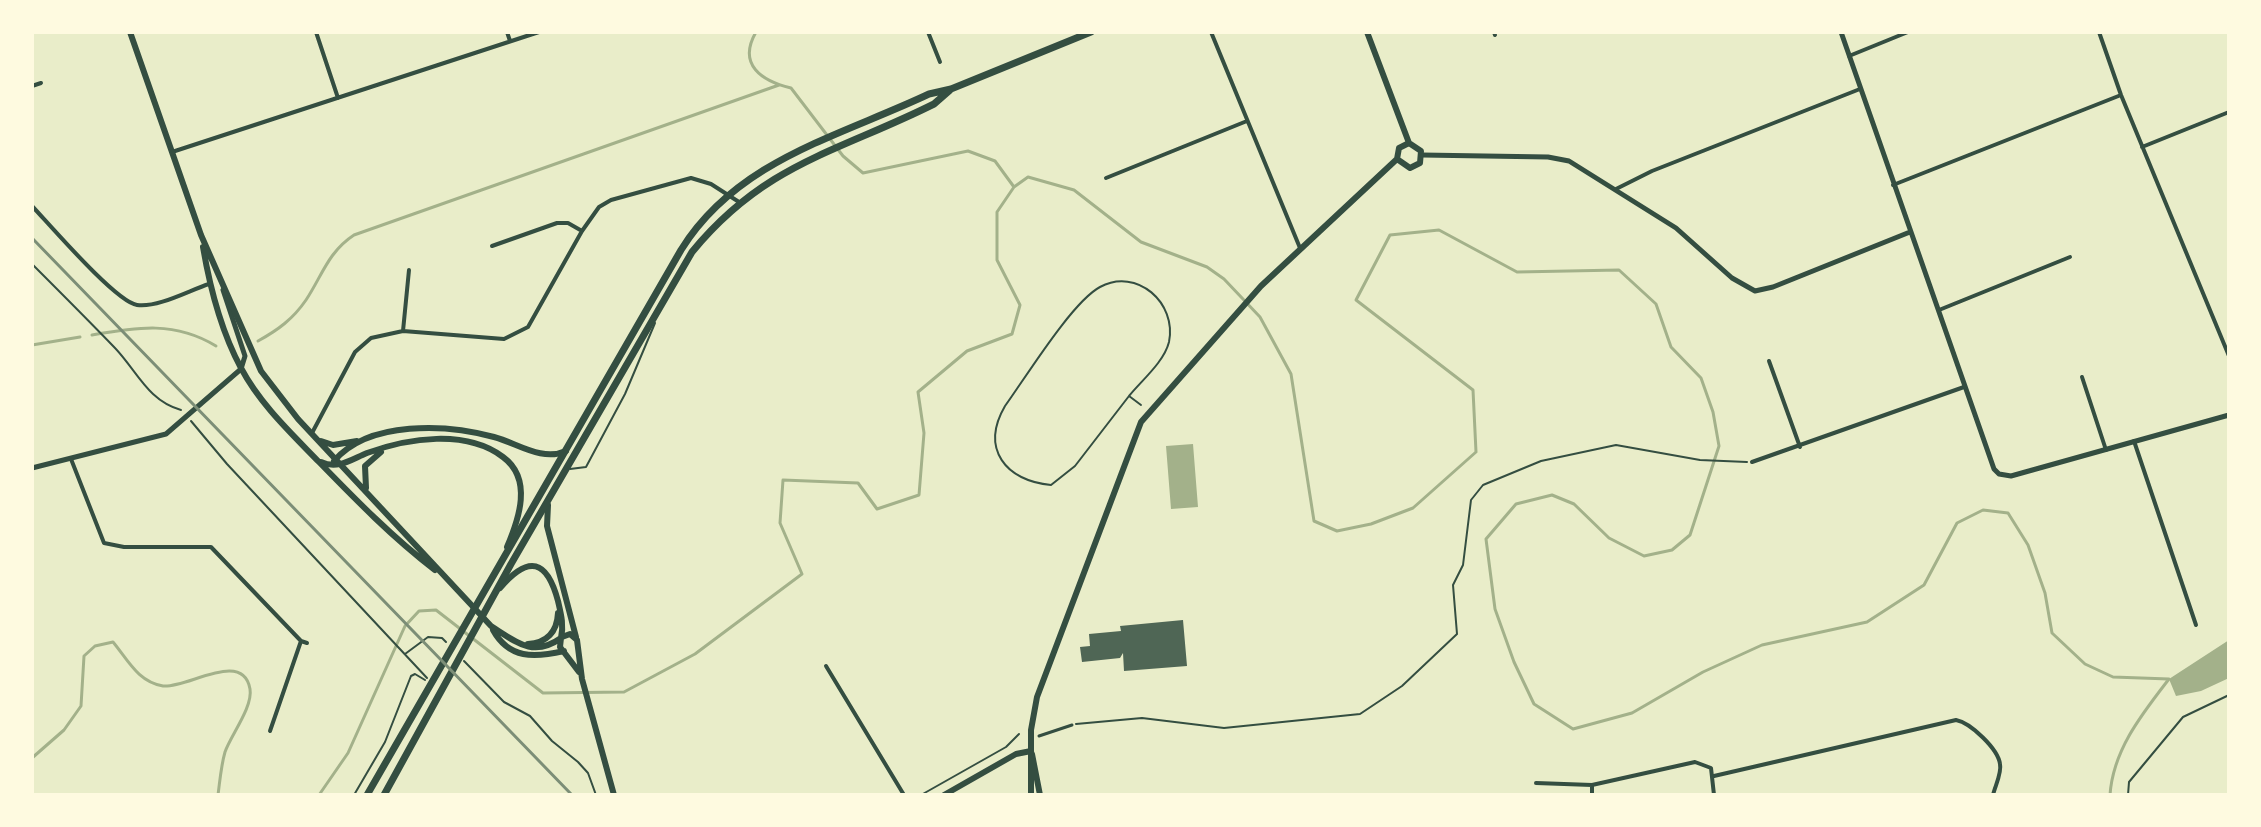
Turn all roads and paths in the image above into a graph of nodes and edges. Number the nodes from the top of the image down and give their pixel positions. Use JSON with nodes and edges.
{"nodes":[{"id":1,"x":130,"y":32,"type":"edge"},
{"id":2,"x":316,"y":32,"type":"edge"},
{"id":3,"x":507,"y":32,"type":"edge"},
{"id":4,"x":539,"y":32,"type":"edge"},
{"id":5,"x":928,"y":32,"type":"edge"},
{"id":6,"x":1091,"y":32,"type":"edge"},
{"id":7,"x":1211,"y":32,"type":"edge"},
{"id":8,"x":1367,"y":32,"type":"edge"},
{"id":9,"x":1841,"y":32,"type":"edge"},
{"id":10,"x":1908,"y":32,"type":"edge"},
{"id":11,"x":2099,"y":32,"type":"edge"},
{"id":12,"x":510,"y":41,"type":"junction"},
{"id":13,"x":1849,"y":56,"type":"junction"},
{"id":14,"x":940,"y":62,"type":"dead end"},
{"id":15,"x":41,"y":83,"type":"dead end"},
{"id":16,"x":32,"y":86,"type":"edge"},
{"id":17,"x":951,"y":89,"type":"junction"},
{"id":18,"x":1860,"y":89,"type":"junction"},
{"id":19,"x":2121,"y":95,"type":"junction"},
{"id":20,"x":338,"y":98,"type":"junction"},
{"id":21,"x":2229,"y":112,"type":"edge"},
{"id":22,"x":1247,"y":121,"type":"junction"},
{"id":23,"x":1409,"y":143,"type":"junction"},
{"id":24,"x":2142,"y":147,"type":"junction"},
{"id":25,"x":172,"y":152,"type":"junction"},
{"id":26,"x":1422,"y":155,"type":"junction"},
{"id":27,"x":1397,"y":159,"type":"junction"},
{"id":28,"x":1106,"y":178,"type":"dead end"},
{"id":29,"x":1893,"y":185,"type":"junction"},
{"id":30,"x":1616,"y":189,"type":"junction"},
{"id":31,"x":727,"y":194,"type":"junction"},
{"id":32,"x":739,"y":202,"type":"junction"},
{"id":33,"x":32,"y":206,"type":"edge"},
{"id":34,"x":582,"y":231,"type":"junction"},
{"id":35,"x":1910,"y":232,"type":"junction"},
{"id":36,"x":201,"y":235,"type":"junction"},
{"id":37,"x":492,"y":246,"type":"dead end"},
{"id":38,"x":1301,"y":250,"type":"junction"},
{"id":39,"x":2070,"y":257,"type":"dead end"},
{"id":40,"x":32,"y":264,"type":"edge"},
{"id":41,"x":409,"y":270,"type":"dead end"},
{"id":42,"x":219,"y":275,"type":"junction"},
{"id":43,"x":209,"y":284,"type":"junction"},
{"id":44,"x":658,"y":310,"type":"junction"},
{"id":45,"x":1938,"y":310,"type":"junction"},
{"id":46,"x":403,"y":331,"type":"junction"},
{"id":47,"x":2229,"y":356,"type":"edge"},
{"id":48,"x":1769,"y":361,"type":"dead end"},
{"id":49,"x":241,"y":369,"type":"junction"},
{"id":50,"x":2082,"y":377,"type":"dead end"},
{"id":51,"x":1964,"y":387,"type":"junction"},
{"id":52,"x":1129,"y":396,"type":"junction"},
{"id":53,"x":1141,"y":405,"type":"dead end"},
{"id":54,"x":2229,"y":415,"type":"edge"},
{"id":55,"x":188,"y":418,"type":"junction"},
{"id":56,"x":315,"y":437,"type":"junction"},
{"id":57,"x":362,"y":440,"type":"junction"},
{"id":58,"x":2134,"y":441,"type":"junction"},
{"id":59,"x":395,"y":445,"type":"junction"},
{"id":60,"x":1800,"y":447,"type":"junction"},
{"id":61,"x":2106,"y":450,"type":"junction"},
{"id":62,"x":566,"y":451,"type":"junction"},
{"id":63,"x":71,"y":459,"type":"junction"},
{"id":64,"x":318,"y":461,"type":"junction"},
{"id":65,"x":1752,"y":462,"type":"joint"},
{"id":66,"x":336,"y":463,"type":"junction"},
{"id":67,"x":32,"y":468,"type":"edge"},
{"id":68,"x":566,"y":469,"type":"junction"},
{"id":69,"x":336,"y":480,"type":"junction"},
{"id":70,"x":560,"y":480,"type":"junction"},
{"id":71,"x":367,"y":491,"type":"junction"},
{"id":72,"x":504,"y":554,"type":"junction"},
{"id":73,"x":447,"y":580,"type":"junction"},
{"id":74,"x":493,"y":596,"type":"junction"},
{"id":75,"x":557,"y":597,"type":"junction"},
{"id":76,"x":2196,"y":625,"type":"dead end"},
{"id":77,"x":491,"y":626,"type":"junction"},
{"id":78,"x":506,"y":636,"type":"junction"},
{"id":79,"x":561,"y":638,"type":"junction"},
{"id":80,"x":301,"y":641,"type":"junction"},
{"id":81,"x":577,"y":641,"type":"junction"},
{"id":82,"x":307,"y":643,"type":"dead end"},
{"id":83,"x":450,"y":647,"type":"dead end"},
{"id":84,"x":564,"y":652,"type":"junction"},
{"id":85,"x":404,"y":655,"type":"junction"},
{"id":86,"x":459,"y":655,"type":"dead end"},
{"id":87,"x":826,"y":666,"type":"dead end"},
{"id":88,"x":582,"y":679,"type":"junction"},
{"id":89,"x":2229,"y":695,"type":"edge"},
{"id":90,"x":1072,"y":725,"type":"joint"},
{"id":91,"x":270,"y":731,"type":"dead end"},
{"id":92,"x":1019,"y":734,"type":"dead end"},
{"id":93,"x":1039,"y":736,"type":"dead end"},
{"id":94,"x":1031,"y":751,"type":"junction"},
{"id":95,"x":1714,"y":776,"type":"junction"},
{"id":96,"x":1536,"y":783,"type":"dead end"},
{"id":97,"x":1592,"y":785,"type":"junction"},
{"id":98,"x":354,"y":795,"type":"edge"},
{"id":99,"x":367,"y":795,"type":"edge"},
{"id":100,"x":384,"y":795,"type":"edge"},
{"id":101,"x":596,"y":795,"type":"edge"},
{"id":102,"x":614,"y":795,"type":"edge"},
{"id":103,"x":904,"y":795,"type":"edge"},
{"id":104,"x":921,"y":795,"type":"edge"},
{"id":105,"x":944,"y":795,"type":"edge"},
{"id":106,"x":1031,"y":795,"type":"edge"},
{"id":107,"x":1040,"y":795,"type":"edge"},
{"id":108,"x":1592,"y":795,"type":"edge"},
{"id":109,"x":1714,"y":795,"type":"edge"},
{"id":110,"x":1993,"y":795,"type":"edge"},
{"id":111,"x":2128,"y":795,"type":"edge"}],
"edges":[{"from":1,"to":25,"type":"main road"},
{"from":2,"to":20,"type":"street"},
{"from":3,"to":12,"type":"street"},
{"from":4,"to":12,"type":"street"},
{"from":5,"to":14,"type":"street"},
{"from":6,"to":17,"type":"main road"},
{"from":7,"to":22,"type":"street"},
{"from":8,"to":23,"type":"main road"},
{"from":9,"to":13,"type":"street"},
{"from":10,"to":13,"type":"street"},
{"from":11,"to":19,"type":"street"},
{"from":12,"to":20,"type":"street"},
{"from":13,"to":18,"type":"street"},
{"from":15,"to":16,"type":"street"},
{"from":17,"to":31,"type":"main road"},
{"from":17,"to":32,"type":"main road"},
{"from":18,"to":29,"type":"street"},
{"from":18,"to":30,"type":"street"},
{"from":19,"to":24,"type":"street"},
{"from":19,"to":29,"type":"street"},
{"from":20,"to":25,"type":"street"},
{"from":21,"to":24,"type":"street"},
{"from":22,"to":28,"type":"street"},
{"from":22,"to":38,"type":"street"},
{"from":23,"to":26,"type":"main road"},
{"from":23,"to":27,"type":"main road"},
{"from":24,"to":47,"type":"street"},
{"from":25,"to":36,"type":"main road"},
{"from":26,"to":27,"type":"main road"},
{"from":26,"to":30,"type":"street"},
{"from":27,"to":38,"type":"main road"},
{"from":29,"to":35,"type":"street"},
{"from":30,"to":35,"type":"street"},
{"from":31,"to":32,"type":"street"},
{"from":31,"to":34,"type":"street"},
{"from":31,"to":62,"type":"main road"},
{"from":32,"to":44,"type":"main road"},
{"from":33,"to":43,"type":"street"},
{"from":34,"to":37,"type":"street"},
{"from":34,"to":46,"type":"street"},
{"from":35,"to":45,"type":"street"},
{"from":36,"to":42,"type":"main road"},
{"from":36,"to":43,"type":"main road"},
{"from":38,"to":94,"type":"main road"},
{"from":39,"to":45,"type":"street"},
{"from":40,"to":55,"type":"path"},
{"from":41,"to":46,"type":"street"},
{"from":42,"to":49,"type":"street"},
{"from":42,"to":56,"type":"main road"},
{"from":43,"to":49,"type":"main road"},
{"from":44,"to":68,"type":"main road"},
{"from":44,"to":68,"type":"lane"},
{"from":45,"to":51,"type":"street"},
{"from":46,"to":56,"type":"street"},
{"from":48,"to":60,"type":"street"},
{"from":49,"to":55,"type":"street"},
{"from":49,"to":64,"type":"main road"},
{"from":50,"to":61,"type":"street"},
{"from":51,"to":60,"type":"street"},
{"from":51,"to":61,"type":"street"},
{"from":52,"to":52,"type":"path"},
{"from":52,"to":53,"type":"path"},
{"from":54,"to":58,"type":"street"},
{"from":55,"to":63,"type":"street"},
{"from":55,"to":85,"type":"path"},
{"from":56,"to":57,"type":"main road"},
{"from":56,"to":66,"type":"main road"},
{"from":57,"to":62,"type":"main road"},
{"from":57,"to":66,"type":"main road"},
{"from":58,"to":61,"type":"street"},
{"from":58,"to":76,"type":"street"},
{"from":59,"to":66,"type":"main road"},
{"from":59,"to":71,"type":"main road"},
{"from":59,"to":72,"type":"main road"},
{"from":60,"to":65,"type":"street"},
{"from":62,"to":72,"type":"main road"},
{"from":63,"to":67,"type":"street"},
{"from":63,"to":80,"type":"street"},
{"from":64,"to":66,"type":"main road"},
{"from":64,"to":69,"type":"main road"},
{"from":65,"to":90,"type":"path"},
{"from":66,"to":69,"type":"main road"},
{"from":66,"to":71,"type":"main road"},
{"from":68,"to":70,"type":"main road"},
{"from":69,"to":73,"type":"main road"},
{"from":70,"to":74,"type":"main road"},
{"from":70,"to":81,"type":"main road"},
{"from":71,"to":73,"type":"main road"},
{"from":72,"to":99,"type":"main road"},
{"from":73,"to":77,"type":"main road"},
{"from":74,"to":75,"type":"main road"},
{"from":74,"to":100,"type":"main road"},
{"from":75,"to":78,"type":"main road"},
{"from":75,"to":79,"type":"main road"},
{"from":77,"to":78,"type":"main road"},
{"from":77,"to":84,"type":"main road"},
{"from":78,"to":79,"type":"main road"},
{"from":79,"to":81,"type":"main road"},
{"from":79,"to":84,"type":"main road"},
{"from":80,"to":82,"type":"street"},
{"from":80,"to":91,"type":"street"},
{"from":81,"to":84,"type":"main road"},
{"from":81,"to":88,"type":"main road"},
{"from":83,"to":85,"type":"path"},
{"from":84,"to":88,"type":"main road"},
{"from":85,"to":98,"type":"path"},
{"from":86,"to":101,"type":"path"},
{"from":87,"to":103,"type":"street"},
{"from":88,"to":102,"type":"main road"},
{"from":89,"to":111,"type":"path"},
{"from":90,"to":93,"type":"street"},
{"from":92,"to":104,"type":"path"},
{"from":94,"to":105,"type":"main road"},
{"from":94,"to":106,"type":"main road"},
{"from":94,"to":107,"type":"main road"},
{"from":95,"to":97,"type":"street"},
{"from":95,"to":109,"type":"street"},
{"from":95,"to":110,"type":"street"},
{"from":96,"to":97,"type":"street"},
{"from":97,"to":108,"type":"street"}]}
